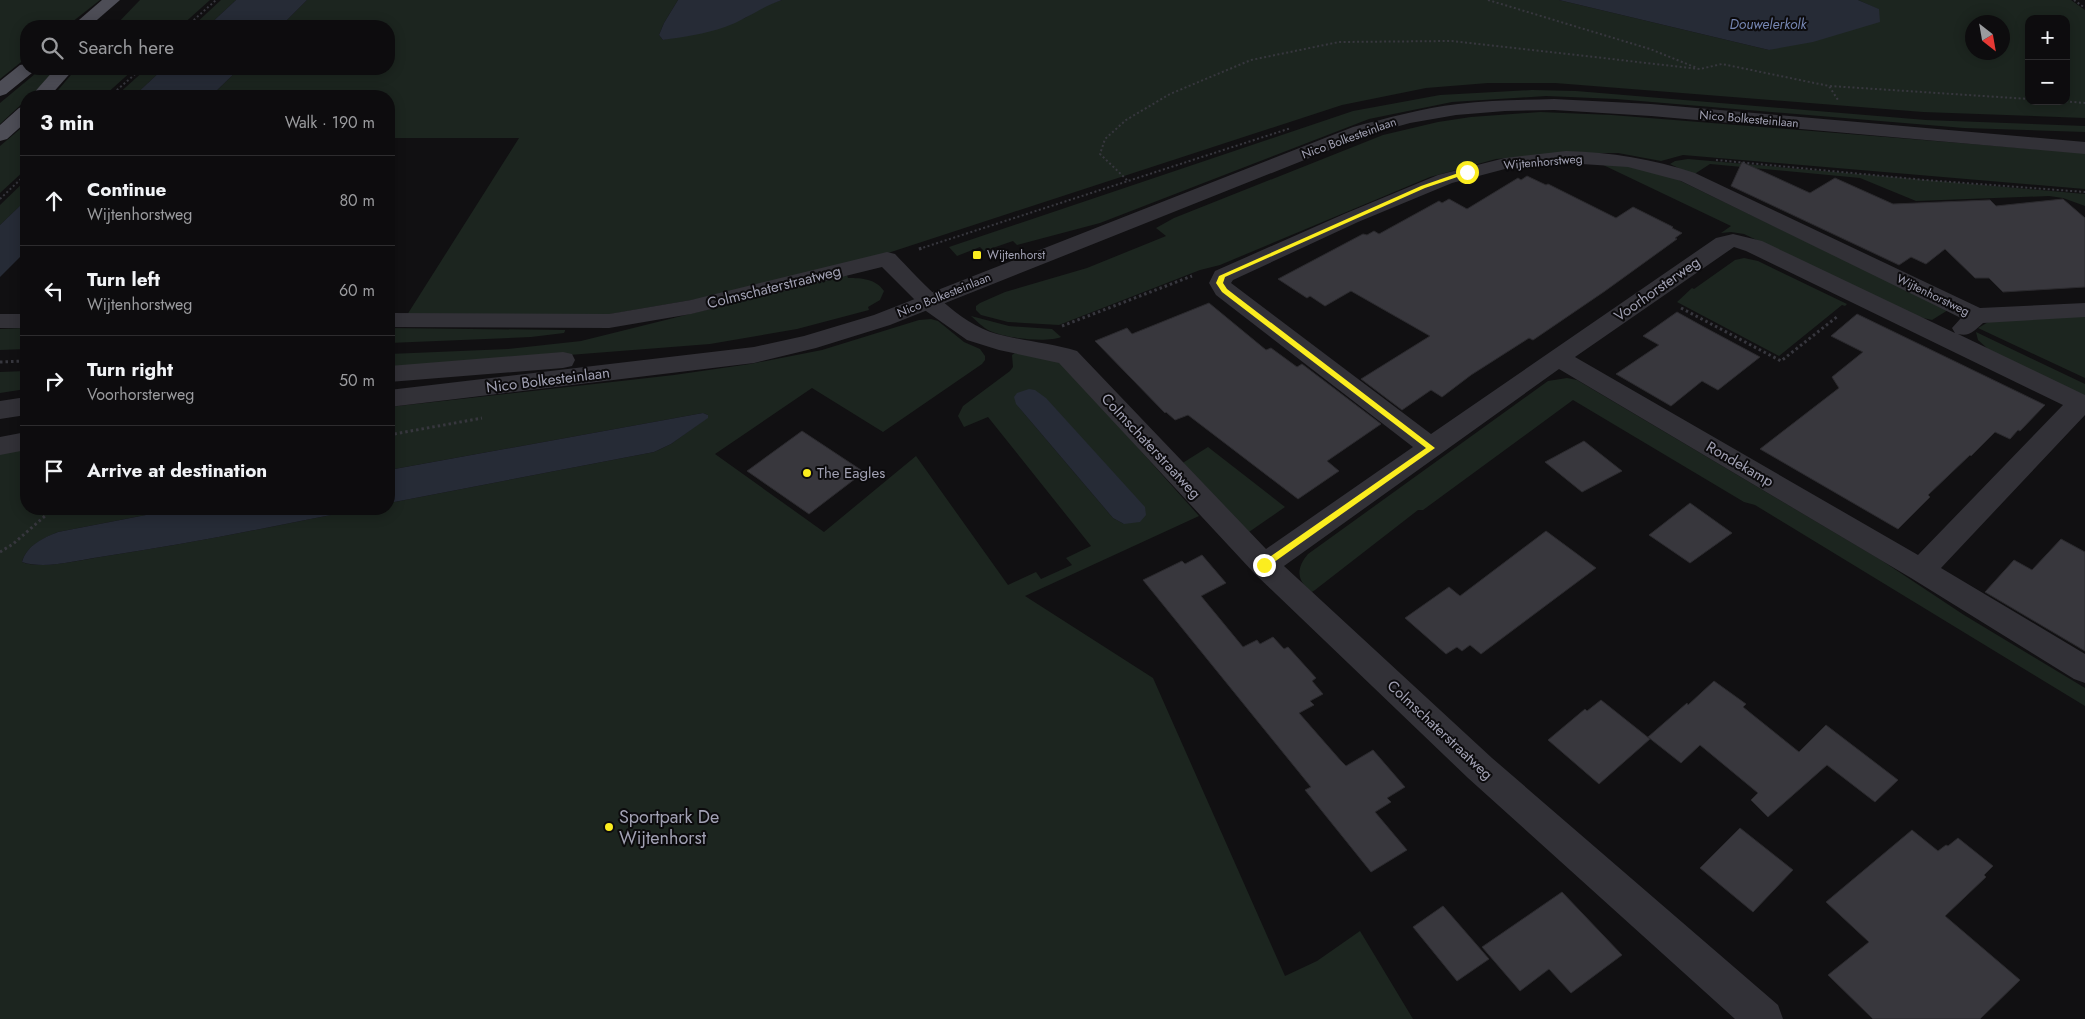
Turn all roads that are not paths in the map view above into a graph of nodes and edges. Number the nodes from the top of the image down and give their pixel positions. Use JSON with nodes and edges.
{"nodes":[{"id":1,"x":119,"y":2,"type":"edge"},
{"id":2,"x":90,"y":20,"type":"edge"},
{"id":3,"x":108,"y":20,"type":"edge"},
{"id":4,"x":20,"y":74,"type":"edge"},
{"id":5,"x":59,"y":75,"type":"edge"},
{"id":6,"x":0,"y":90,"type":"edge"},
{"id":7,"x":46,"y":90,"type":"edge"},
{"id":8,"x":20,"y":118,"type":"edge"},
{"id":9,"x":1876,"y":129,"type":"junction"},
{"id":10,"x":0,"y":135,"type":"edge"},
{"id":11,"x":2085,"y":136,"type":"edge"},
{"id":12,"x":2085,"y":148,"type":"edge"},
{"id":13,"x":930,"y":301,"type":"junction"},
{"id":14,"x":2085,"y":310,"type":"edge"},
{"id":15,"x":1977,"y":316,"type":"junction"},
{"id":16,"x":395,"y":320,"type":"edge"},
{"id":17,"x":0,"y":321,"type":"edge"},
{"id":18,"x":20,"y":321,"type":"edge"},
{"id":19,"x":853,"y":330,"type":"junction"},
{"id":20,"x":1952,"y":340,"type":"junction"},
{"id":21,"x":1559,"y":358,"type":"junction"},
{"id":22,"x":395,"y":374,"type":"edge"},
{"id":23,"x":395,"y":398,"type":"edge"},
{"id":24,"x":2083,"y":404,"type":"edge"},
{"id":25,"x":20,"y":407,"type":"edge"},
{"id":26,"x":0,"y":410,"type":"edge"},
{"id":27,"x":20,"y":442,"type":"edge"},
{"id":28,"x":0,"y":446,"type":"edge"},
{"id":29,"x":1432,"y":448,"type":"junction"},
{"id":30,"x":1264,"y":565,"type":"junction"},
{"id":31,"x":1921,"y":570,"type":"junction"},
{"id":32,"x":2085,"y":670,"type":"edge"},
{"id":33,"x":1764,"y":1019,"type":"edge"}],
"edges":[{"from":1,"to":2,"type":"main road"},
{"from":1,"to":3,"type":"main road"},
{"from":4,"to":6,"type":"main road"},
{"from":5,"to":7,"type":"main road"},
{"from":8,"to":10,"type":"main road"},
{"from":9,"to":11,"type":"street","name":"Nico Bolkesteinlaan"},
{"from":9,"to":12,"type":"street","name":"Nico Bolkesteinlaan"},
{"from":9,"to":13,"type":"street","name":"Nico Bolkesteinlaan"},
{"from":13,"to":16,"type":"street","name":"Colmschaterstraatweg"},
{"from":13,"to":19,"type":"street","name":"Nico Bolkesteinlaan"},
{"from":13,"to":30,"type":"street","name":"Colmschaterstraatweg"},
{"from":14,"to":15,"type":"street","name":"Wijtenhorstweg"},
{"from":15,"to":20,"type":"street","name":"Wijtenhorstweg"},
{"from":15,"to":29,"type":"street","name":"Wijtenhorstweg"},
{"from":17,"to":18,"type":"street"},
{"from":19,"to":22,"type":"street","name":"Nico Bolkesteinlaan"},
{"from":19,"to":23,"type":"street","name":"Nico Bolkesteinlaan"},
{"from":20,"to":21,"type":"street","name":"Voorhorsterweg"},
{"from":20,"to":24,"type":"street","name":"Voorhorsterweg"},
{"from":21,"to":29,"type":"street","name":"Voorhorsterweg"},
{"from":21,"to":31,"type":"street","name":"Rondekamp"},
{"from":24,"to":31,"type":"street"},
{"from":25,"to":26,"type":"street"},
{"from":27,"to":28,"type":"street"},
{"from":29,"to":30,"type":"street","name":"Voorhorsterweg"},
{"from":30,"to":33,"type":"street","name":"Colmschaterstraatweg"},
{"from":31,"to":32,"type":"street","name":"Rondekamp"}]}
